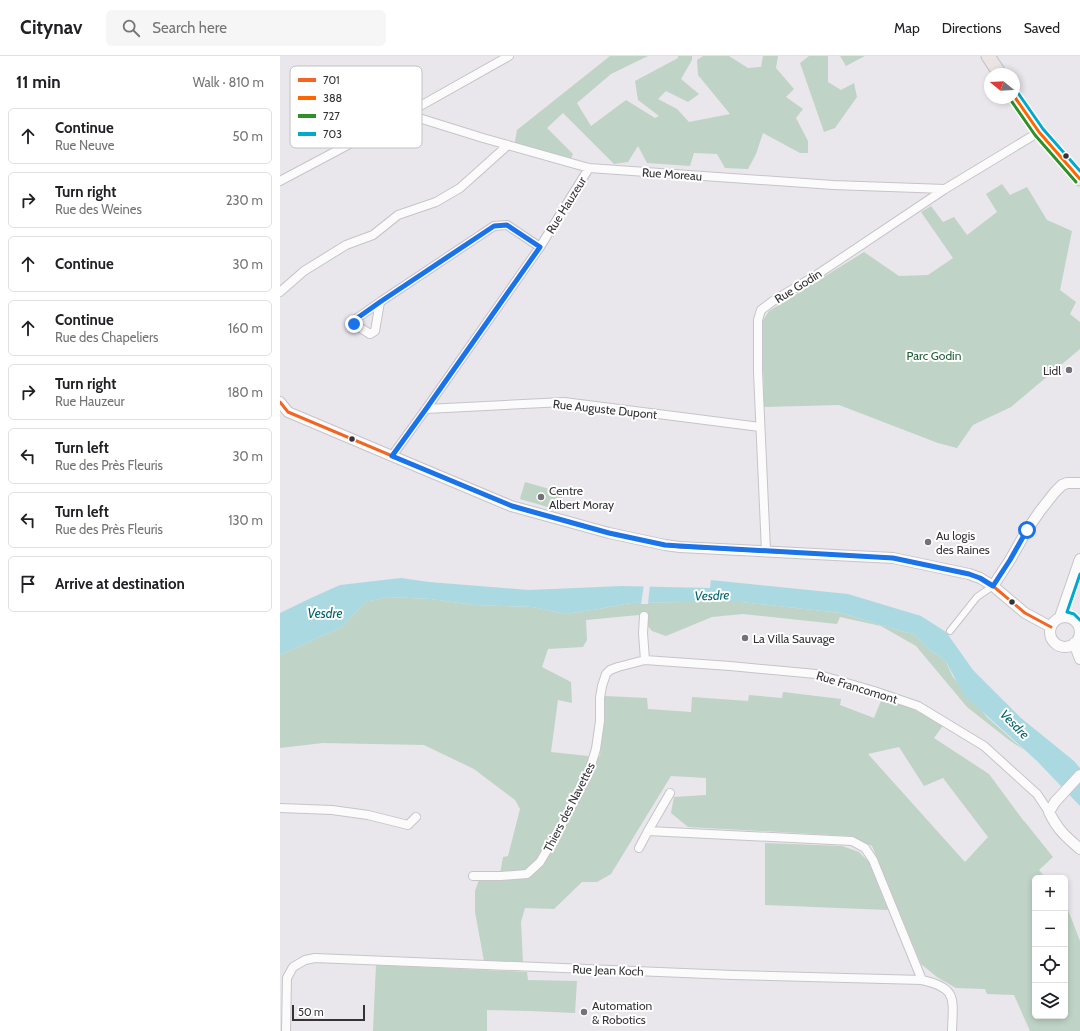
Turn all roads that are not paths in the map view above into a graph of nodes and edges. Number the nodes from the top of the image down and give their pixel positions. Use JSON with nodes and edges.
{"nodes":[{"id":1,"x":509,"y":56,"type":"edge"},
{"id":2,"x":988,"y":56,"type":"edge"},
{"id":3,"x":996,"y":68,"type":"edge"},
{"id":4,"x":1020,"y":104,"type":"edge"},
{"id":5,"x":422,"y":105,"type":"edge"},
{"id":6,"x":422,"y":119,"type":"edge"},
{"id":7,"x":1040,"y":132,"type":"junction"},
{"id":8,"x":508,"y":145,"type":"junction"},
{"id":9,"x":342,"y":148,"type":"edge"},
{"id":10,"x":589,"y":168,"type":"junction"},
{"id":11,"x":1080,"y":179,"type":"edge"},
{"id":12,"x":280,"y":181,"type":"edge"},
{"id":13,"x":945,"y":189,"type":"junction"},
{"id":14,"x":540,"y":247,"type":"junction"},
{"id":15,"x":280,"y":292,"type":"edge"},
{"id":16,"x":380,"y":302,"type":"dead end"},
{"id":17,"x":280,"y":402,"type":"edge"},
{"id":18,"x":426,"y":409,"type":"junction"},
{"id":19,"x":760,"y":427,"type":"junction"},
{"id":20,"x":392,"y":456,"type":"junction"},
{"id":21,"x":1080,"y":483,"type":"edge"},
{"id":22,"x":766,"y":551,"type":"junction"},
{"id":23,"x":1080,"y":559,"type":"edge"},
{"id":24,"x":993,"y":586,"type":"junction"},
{"id":25,"x":644,"y":616,"type":"dead end"},
{"id":26,"x":1060,"y":617,"type":"junction"},
{"id":27,"x":1051,"y":626,"type":"junction"},
{"id":28,"x":950,"y":631,"type":"dead end"},
{"id":29,"x":1080,"y":633,"type":"edge"},
{"id":30,"x":1074,"y":643,"type":"junction"},
{"id":31,"x":1080,"y":659,"type":"edge"},
{"id":32,"x":645,"y":660,"type":"junction"},
{"id":33,"x":1080,"y":775,"type":"edge"},
{"id":34,"x":670,"y":793,"type":"dead end"},
{"id":35,"x":280,"y":808,"type":"edge"},
{"id":36,"x":1049,"y":812,"type":"junction"},
{"id":37,"x":416,"y":818,"type":"dead end"},
{"id":38,"x":648,"y":831,"type":"junction"},
{"id":39,"x":639,"y":848,"type":"dead end"},
{"id":40,"x":1080,"y":849,"type":"edge"},
{"id":41,"x":473,"y":876,"type":"dead end"},
{"id":42,"x":922,"y":980,"type":"junction"},
{"id":43,"x":286,"y":1031,"type":"edge"},
{"id":44,"x":952,"y":1031,"type":"edge"}],
"edges":[{"from":1,"to":5,"type":"street"},
{"from":2,"to":3,"type":"main road"},
{"from":4,"to":7,"type":"main road"},
{"from":6,"to":8,"type":"street","name":"Rue Moreau"},
{"from":7,"to":11,"type":"main road"},
{"from":7,"to":13,"type":"street","name":"Rue Godin"},
{"from":8,"to":10,"type":"street","name":"Rue Moreau"},
{"from":8,"to":15,"type":"street"},
{"from":9,"to":12,"type":"street"},
{"from":10,"to":13,"type":"street","name":"Rue Moreau"},
{"from":10,"to":14,"type":"street","name":"Rue Hauzeur"},
{"from":13,"to":19,"type":"street","name":"Rue Godin"},
{"from":14,"to":16,"type":"street"},
{"from":14,"to":18,"type":"street","name":"Rue Hauzeur"},
{"from":17,"to":20,"type":"street"},
{"from":18,"to":19,"type":"street","name":"Rue Auguste Dupont"},
{"from":18,"to":20,"type":"street","name":"Rue Hauzeur"},
{"from":19,"to":22,"type":"street","name":"Rue Godin"},
{"from":20,"to":22,"type":"street"},
{"from":21,"to":24,"type":"street"},
{"from":22,"to":24,"type":"street"},
{"from":23,"to":26,"type":"street"},
{"from":24,"to":27,"type":"street"},
{"from":24,"to":28,"type":"street"},
{"from":25,"to":32,"type":"street"},
{"from":26,"to":27,"type":"street"},
{"from":26,"to":29,"type":"street"},
{"from":27,"to":30,"type":"street"},
{"from":29,"to":30,"type":"street"},
{"from":30,"to":31,"type":"street"},
{"from":32,"to":36,"type":"street","name":"Rue Francomont"},
{"from":32,"to":41,"type":"street","name":"Thiers des Navettes"},
{"from":33,"to":36,"type":"street"},
{"from":34,"to":38,"type":"street"},
{"from":35,"to":37,"type":"street"},
{"from":36,"to":40,"type":"street"},
{"from":38,"to":39,"type":"street"},
{"from":38,"to":42,"type":"street"},
{"from":42,"to":43,"type":"street","name":"Rue Jean Koch"},
{"from":42,"to":44,"type":"street","name":"Rue Jean Koch"}]}
